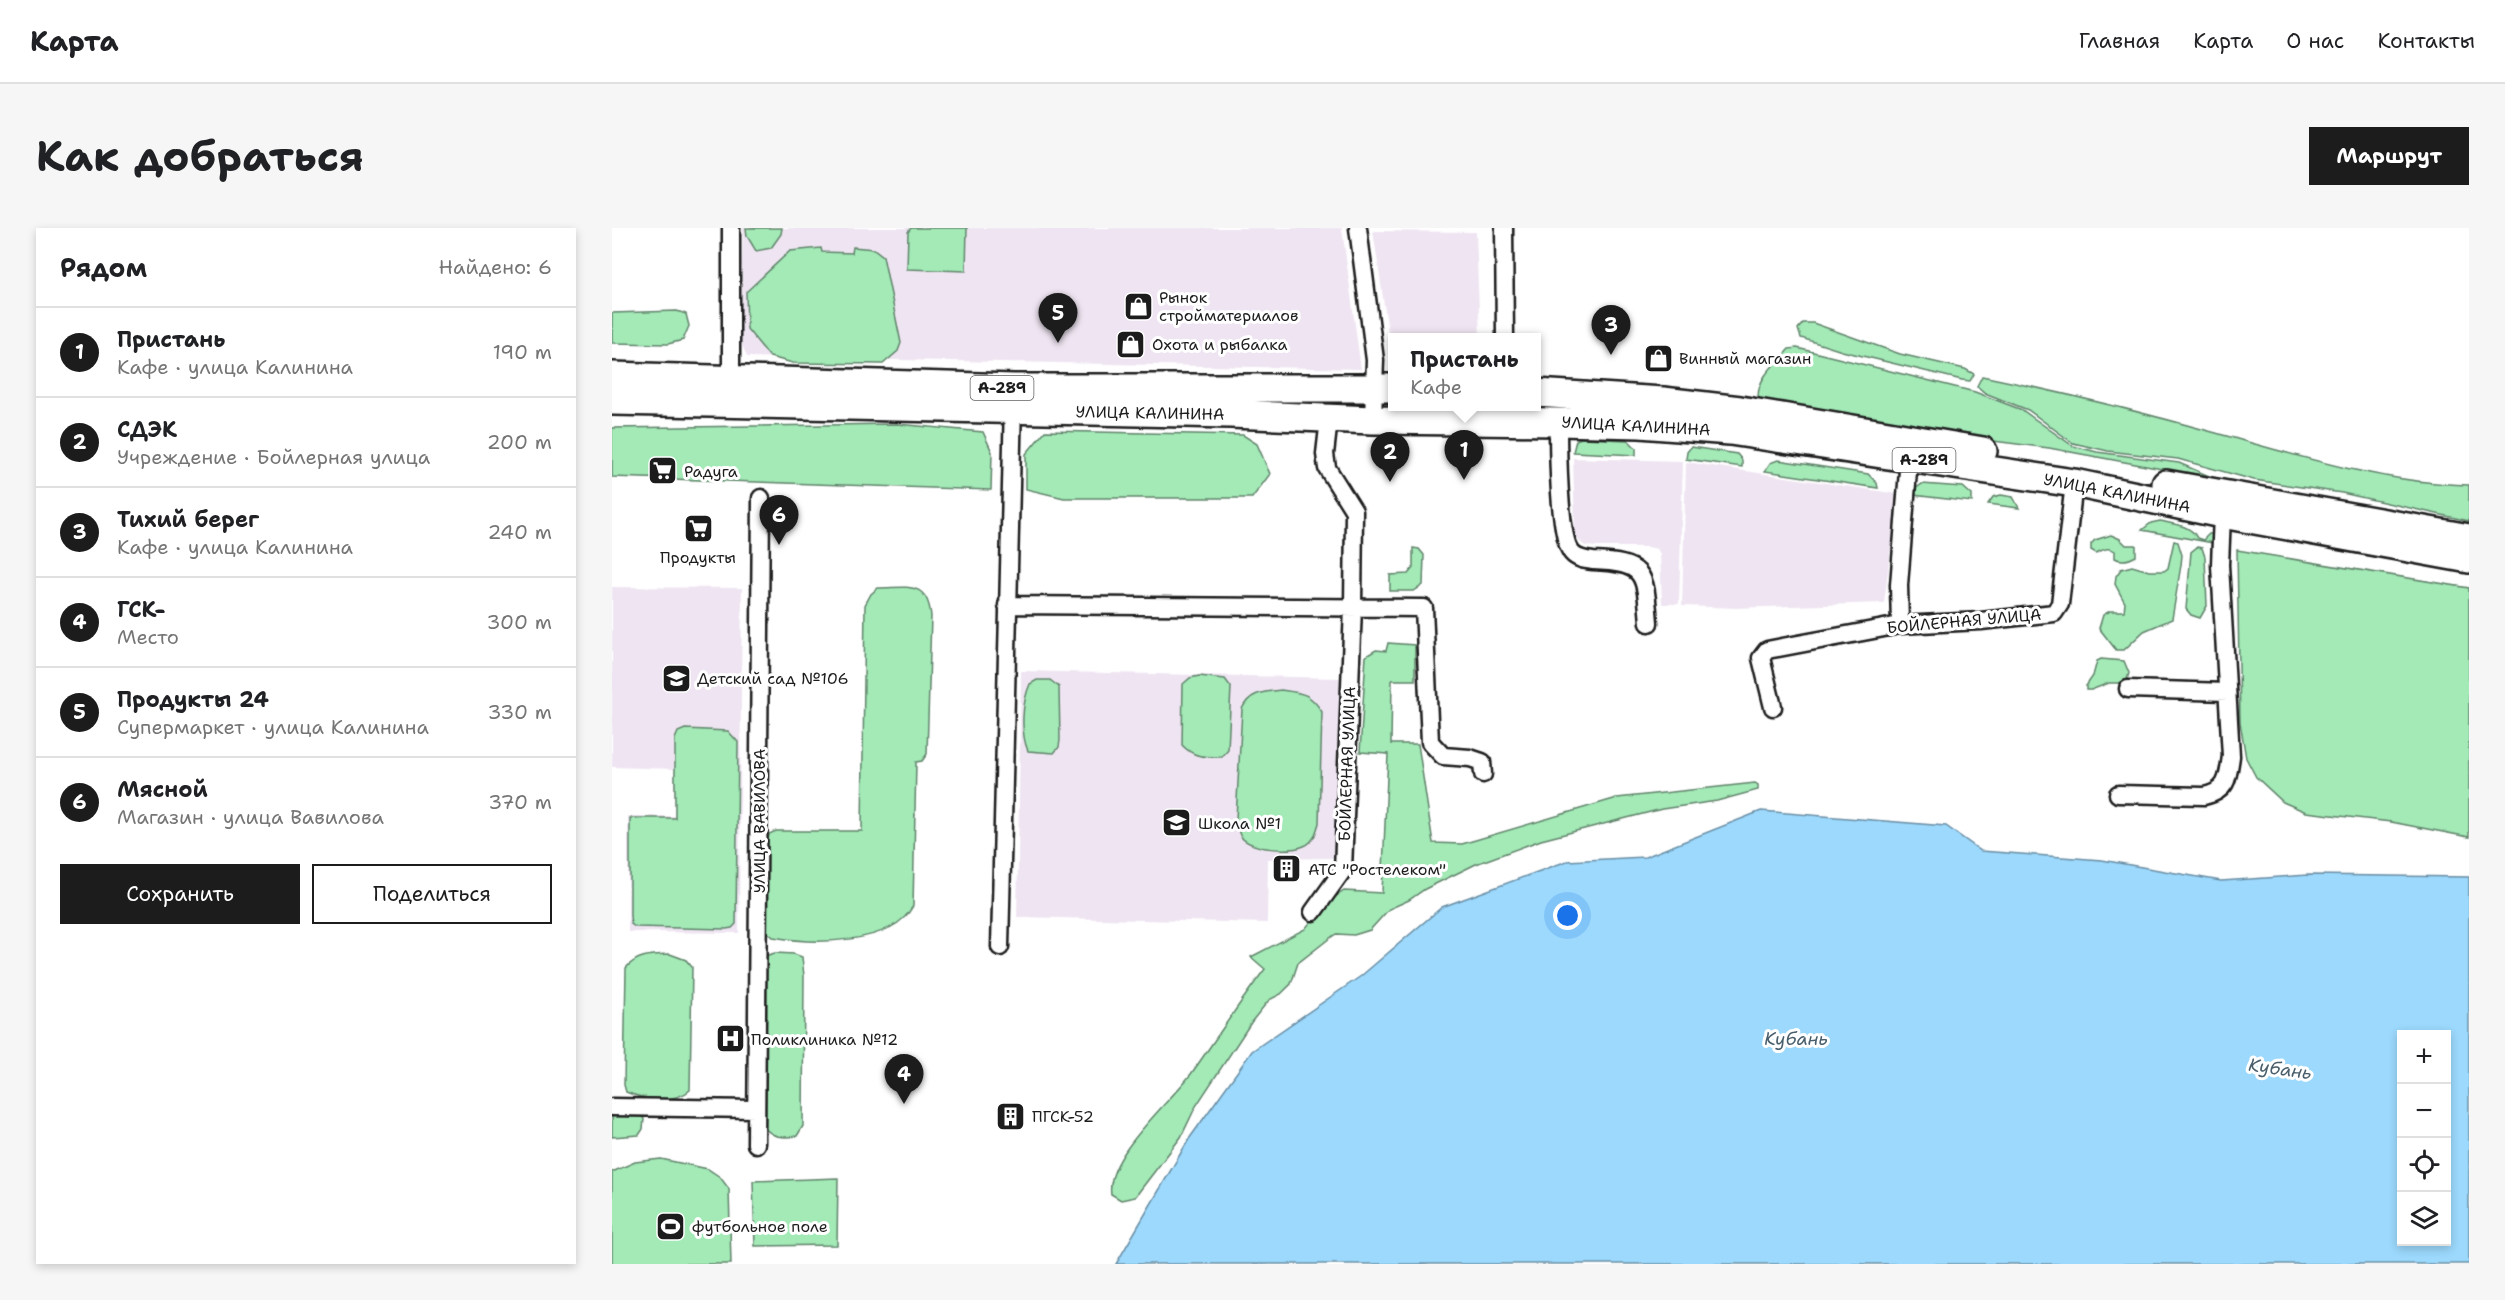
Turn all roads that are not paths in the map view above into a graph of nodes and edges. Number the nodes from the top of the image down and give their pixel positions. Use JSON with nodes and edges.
{"nodes":[{"id":1,"x":731,"y":228,"type":"edge"},
{"id":2,"x":1358,"y":228,"type":"edge"},
{"id":3,"x":1504,"y":228,"type":"edge"},
{"id":4,"x":1505,"y":333,"type":"edge"},
{"id":5,"x":612,"y":376,"type":"edge"},
{"id":6,"x":1383,"y":388,"type":"edge"},
{"id":7,"x":731,"y":390,"type":"junction"},
{"id":8,"x":1541,"y":393,"type":"edge"},
{"id":9,"x":1599,"y":397,"type":"junction"},
{"id":10,"x":1013,"y":399,"type":"junction"},
{"id":11,"x":612,"y":401,"type":"edge"},
{"id":12,"x":1329,"y":419,"type":"junction"},
{"id":13,"x":1373,"y":420,"type":"junction"},
{"id":14,"x":1558,"y":422,"type":"junction"},
{"id":15,"x":1592,"y":423,"type":"junction"},
{"id":16,"x":1909,"y":458,"type":"junction"},
{"id":17,"x":2074,"y":483,"type":"junction"},
{"id":18,"x":761,"y":498,"type":"dead end"},
{"id":19,"x":2222,"y":514,"type":"junction"},
{"id":20,"x":2469,"y":538,"type":"edge"},
{"id":21,"x":2469,"y":559,"type":"edge"},
{"id":22,"x":1007,"y":605,"type":"junction"},
{"id":23,"x":1353,"y":607,"type":"junction"},
{"id":24,"x":1649,"y":623,"type":"dead end"},
{"id":25,"x":1900,"y":625,"type":"junction"},
{"id":26,"x":2128,"y":689,"type":"dead end"},
{"id":27,"x":2227,"y":692,"type":"junction"},
{"id":28,"x":1773,"y":707,"type":"dead end"},
{"id":29,"x":1483,"y":774,"type":"dead end"},
{"id":30,"x":2118,"y":794,"type":"dead end"},
{"id":31,"x":1313,"y":912,"type":"dead end"},
{"id":32,"x":1000,"y":947,"type":"dead end"},
{"id":33,"x":612,"y":1107,"type":"edge"},
{"id":34,"x":756,"y":1108,"type":"junction"},
{"id":35,"x":756,"y":1144,"type":"dead end"}],
"edges":[{"from":1,"to":7,"type":"street"},
{"from":2,"to":6,"type":"street"},
{"from":3,"to":4,"type":"street"},
{"from":5,"to":7,"type":"highway","name":"УЛИЦА КАЛИНИНА","number":"А-289"},
{"from":6,"to":10,"type":"highway","name":"УЛИЦА КАЛИНИНА","number":"А-289"},
{"from":6,"to":13,"type":"street"},
{"from":7,"to":10,"type":"highway","name":"УЛИЦА КАЛИНИНА","number":"А-289"},
{"from":7,"to":11,"type":"highway","name":"УЛИЦА КАЛИНИНА","number":"А-289"},
{"from":8,"to":9,"type":"highway","name":"УЛИЦА КАЛИНИНА","number":"А-289"},
{"from":9,"to":15,"type":"highway"},
{"from":9,"to":20,"type":"highway","name":"УЛИЦА КАЛИНИНА","number":"А-289"},
{"from":10,"to":12,"type":"highway","name":"УЛИЦА КАЛИНИНА","number":"А-289"},
{"from":10,"to":22,"type":"street"},
{"from":12,"to":13,"type":"highway","name":"УЛИЦА КАЛИНИНА","number":"А-289"},
{"from":12,"to":23,"type":"street","name":"БОЙЛЕРНАЯ УЛИЦА"},
{"from":13,"to":14,"type":"highway","name":"УЛИЦА КАЛИНИНА","number":"А-289"},
{"from":14,"to":15,"type":"highway","name":"УЛИЦА КАЛИНИНА","number":"А-289"},
{"from":14,"to":24,"type":"street"},
{"from":15,"to":16,"type":"highway","name":"УЛИЦА КАЛИНИНА","number":"А-289"},
{"from":16,"to":17,"type":"highway","name":"УЛИЦА КАЛИНИНА","number":"А-289"},
{"from":16,"to":25,"type":"street"},
{"from":17,"to":19,"type":"highway","name":"УЛИЦА КАЛИНИНА","number":"А-289"},
{"from":17,"to":25,"type":"street","name":"БОЙЛЕРНАЯ УЛИЦА"},
{"from":18,"to":34,"type":"street","name":"УЛИЦА ВАВИЛОВА"},
{"from":19,"to":21,"type":"highway","name":"УЛИЦА КАЛИНИНА","number":"А-289"},
{"from":19,"to":27,"type":"street"},
{"from":22,"to":23,"type":"street"},
{"from":22,"to":32,"type":"street"},
{"from":23,"to":29,"type":"street"},
{"from":23,"to":31,"type":"street","name":"БОЙЛЕРНАЯ УЛИЦА"},
{"from":25,"to":28,"type":"street","name":"БОЙЛЕРНАЯ УЛИЦА"},
{"from":26,"to":27,"type":"street"},
{"from":27,"to":30,"type":"street"},
{"from":33,"to":34,"type":"street"},
{"from":34,"to":35,"type":"street","name":"УЛИЦА ВАВИЛОВА"}]}
